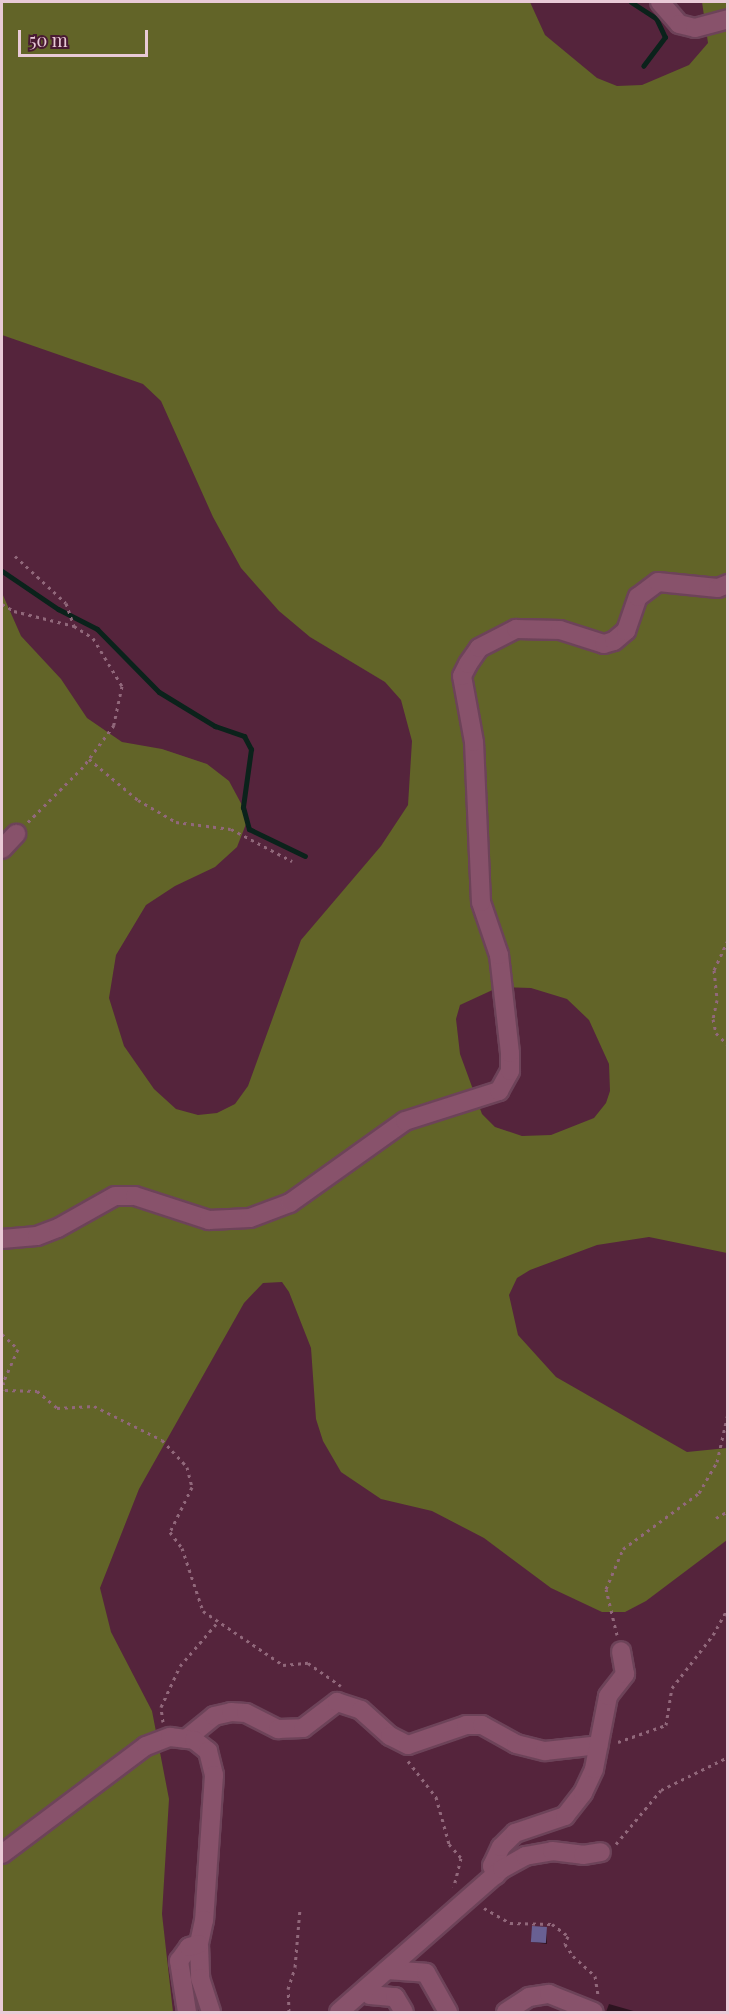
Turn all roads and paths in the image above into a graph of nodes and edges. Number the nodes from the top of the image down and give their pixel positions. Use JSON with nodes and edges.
{"nodes":[{"id":1,"x":660,"y":2,"type":"edge"},
{"id":2,"x":728,"y":19,"type":"edge"},
{"id":3,"x":15,"y":556,"type":"dead end"},
{"id":4,"x":728,"y":584,"type":"edge"},
{"id":5,"x":2,"y":604,"type":"edge"},
{"id":6,"x":74,"y":626,"type":"junction"},
{"id":7,"x":89,"y":759,"type":"junction"},
{"id":8,"x":16,"y":834,"type":"joint"},
{"id":9,"x":2,"y":849,"type":"edge"},
{"id":10,"x":292,"y":861,"type":"dead end"},
{"id":11,"x":728,"y":940,"type":"edge"},
{"id":12,"x":728,"y":1045,"type":"edge"},
{"id":13,"x":728,"y":1066,"type":"edge"},
{"id":14,"x":728,"y":1073,"type":"edge"},
{"id":15,"x":2,"y":1239,"type":"edge"},
{"id":16,"x":2,"y":1334,"type":"edge"},
{"id":17,"x":728,"y":1413,"type":"edge"},
{"id":18,"x":728,"y":1511,"type":"edge"},
{"id":19,"x":716,"y":1518,"type":"dead end"},
{"id":20,"x":728,"y":1608,"type":"edge"},
{"id":21,"x":218,"y":1623,"type":"junction"},
{"id":22,"x":621,"y":1651,"type":"joint"},
{"id":23,"x":337,"y":1702,"type":"junction"},
{"id":24,"x":390,"y":1736,"type":"junction"},
{"id":25,"x":165,"y":1738,"type":"junction"},
{"id":26,"x":186,"y":1739,"type":"junction"},
{"id":27,"x":599,"y":1745,"type":"junction"},
{"id":28,"x":728,"y":1757,"type":"edge"},
{"id":29,"x":601,"y":1852,"type":"joint"},
{"id":30,"x":2,"y":1854,"type":"edge"},
{"id":31,"x":496,"y":1875,"type":"junction"},
{"id":32,"x":468,"y":1901,"type":"junction"},
{"id":33,"x":300,"y":1909,"type":"dead end"},
{"id":34,"x":199,"y":1944,"type":"junction"},
{"id":35,"x":387,"y":1970,"type":"junction"},
{"id":36,"x":365,"y":1990,"type":"junction"},
{"id":37,"x":590,"y":2009,"type":"edge"},
{"id":38,"x":187,"y":2013,"type":"edge"},
{"id":39,"x":211,"y":2013,"type":"edge"},
{"id":40,"x":289,"y":2013,"type":"edge"},
{"id":41,"x":339,"y":2013,"type":"edge"},
{"id":42,"x":404,"y":2013,"type":"edge"},
{"id":43,"x":448,"y":2013,"type":"edge"},
{"id":44,"x":506,"y":2013,"type":"edge"}],
"edges":[{"from":1,"to":2,"type":"street"},
{"from":3,"to":6,"type":"path"},
{"from":4,"to":15,"type":"street"},
{"from":5,"to":6,"type":"path"},
{"from":6,"to":7,"type":"path"},
{"from":7,"to":8,"type":"path"},
{"from":7,"to":10,"type":"path"},
{"from":8,"to":9,"type":"street"},
{"from":11,"to":12,"type":"path"},
{"from":13,"to":14,"type":"path"},
{"from":16,"to":21,"type":"path"},
{"from":17,"to":22,"type":"path"},
{"from":18,"to":19,"type":"path"},
{"from":20,"to":27,"type":"path"},
{"from":21,"to":23,"type":"path"},
{"from":21,"to":25,"type":"path"},
{"from":22,"to":27,"type":"street"},
{"from":23,"to":24,"type":"street"},
{"from":23,"to":26,"type":"street"},
{"from":24,"to":27,"type":"street"},
{"from":24,"to":32,"type":"path"},
{"from":25,"to":26,"type":"street"},
{"from":25,"to":30,"type":"street"},
{"from":26,"to":34,"type":"street"},
{"from":27,"to":31,"type":"street"},
{"from":28,"to":29,"type":"path"},
{"from":29,"to":31,"type":"street"},
{"from":31,"to":32,"type":"street"},
{"from":32,"to":35,"type":"street"},
{"from":32,"to":37,"type":"path"},
{"from":33,"to":40,"type":"path"},
{"from":34,"to":38,"type":"street"},
{"from":34,"to":39,"type":"street"},
{"from":35,"to":36,"type":"street"},
{"from":35,"to":43,"type":"street"},
{"from":36,"to":41,"type":"street"},
{"from":36,"to":42,"type":"street"},
{"from":37,"to":44,"type":"street"}]}
